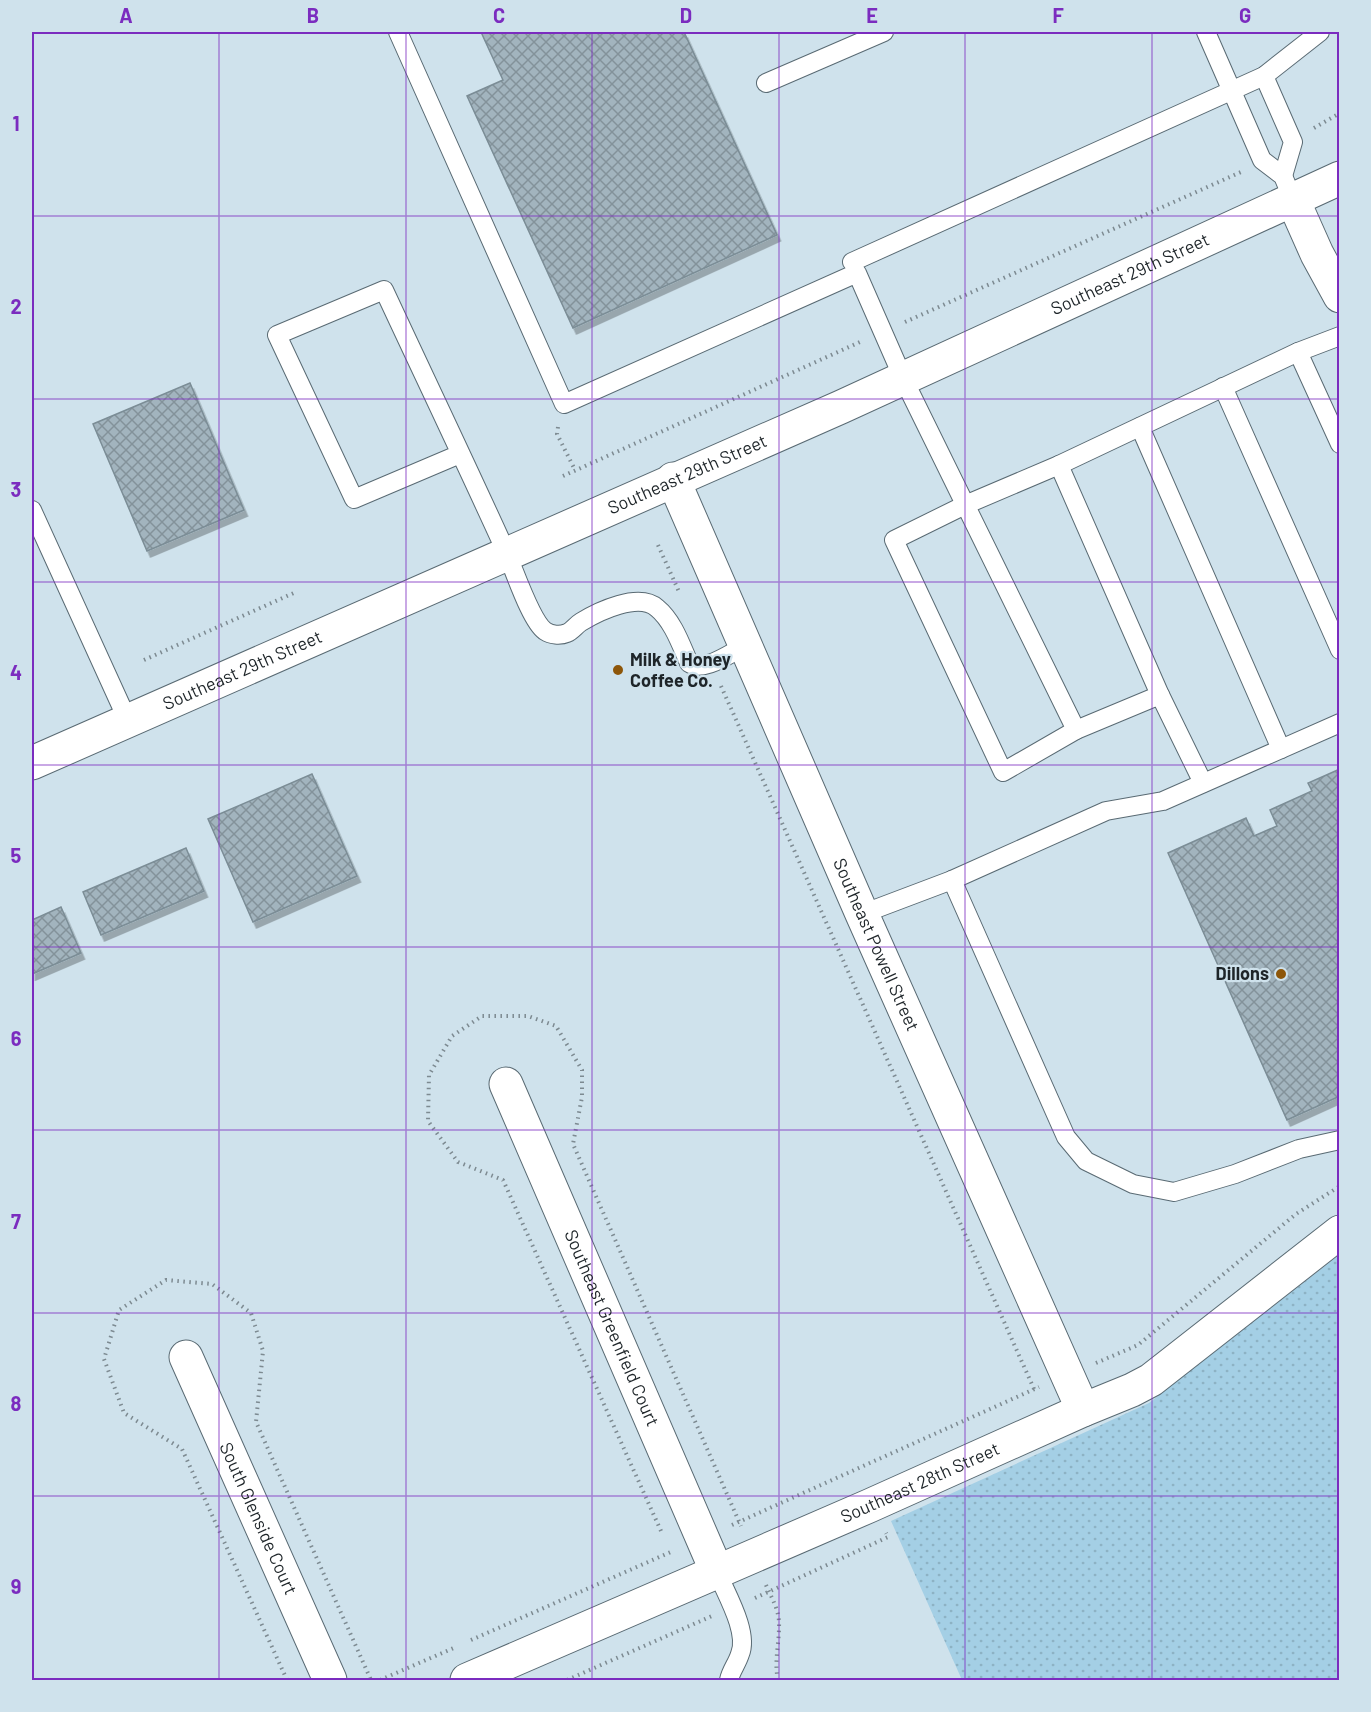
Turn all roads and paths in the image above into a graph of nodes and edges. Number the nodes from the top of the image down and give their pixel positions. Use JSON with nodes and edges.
{"nodes":[{"id":1,"x":398,"y":32,"type":"edge"},
{"id":2,"x":884,"y":32,"type":"edge"},
{"id":3,"x":1206,"y":32,"type":"edge"},
{"id":4,"x":1320,"y":32,"type":"edge"},
{"id":5,"x":1264,"y":76,"type":"junction"},
{"id":6,"x":766,"y":83,"type":"dead end"},
{"id":7,"x":1233,"y":90,"type":"junction"},
{"id":8,"x":1340,"y":113,"type":"edge"},
{"id":9,"x":1293,"y":142,"type":"junction"},
{"id":10,"x":1262,"y":160,"type":"junction"},
{"id":11,"x":1340,"y":178,"type":"edge"},
{"id":12,"x":1288,"y":188,"type":"junction"},
{"id":13,"x":852,"y":262,"type":"dead end"},
{"id":14,"x":1340,"y":296,"type":"edge"},
{"id":15,"x":882,"y":332,"type":"junction"},
{"id":16,"x":1340,"y":336,"type":"edge"},
{"id":17,"x":1298,"y":352,"type":"junction"},
{"id":18,"x":903,"y":378,"type":"junction"},
{"id":19,"x":1223,"y":387,"type":"junction"},
{"id":20,"x":564,"y":404,"type":"junction"},
{"id":21,"x":1140,"y":427,"type":"junction"},
{"id":22,"x":1340,"y":444,"type":"edge"},
{"id":23,"x":460,"y":454,"type":"junction"},
{"id":24,"x":1059,"y":465,"type":"junction"},
{"id":25,"x":575,"y":470,"type":"junction"},
{"id":26,"x":563,"y":476,"type":"dead end"},
{"id":27,"x":673,"y":479,"type":"junction"},
{"id":28,"x":966,"y":505,"type":"junction"},
{"id":29,"x":32,"y":510,"type":"edge"},
{"id":30,"x":658,"y":545,"type":"dead end"},
{"id":31,"x":507,"y":553,"type":"junction"},
{"id":32,"x":296,"y":592,"type":"dead end"},
{"id":33,"x":682,"y":599,"type":"dead end"},
{"id":34,"x":745,"y":646,"type":"junction"},
{"id":35,"x":1340,"y":650,"type":"edge"},
{"id":36,"x":144,"y":660,"type":"dead end"},
{"id":37,"x":711,"y":663,"type":"junction"},
{"id":38,"x":1160,"y":695,"type":"junction"},
{"id":39,"x":128,"y":721,"type":"junction"},
{"id":40,"x":1340,"y":723,"type":"edge"},
{"id":41,"x":1076,"y":730,"type":"junction"},
{"id":42,"x":1281,"y":749,"type":"junction"},
{"id":43,"x":32,"y":764,"type":"edge"},
{"id":44,"x":1203,"y":783,"type":"junction"},
{"id":45,"x":952,"y":880,"type":"junction"},
{"id":46,"x":862,"y":914,"type":"junction"},
{"id":47,"x":506,"y":1084,"type":"dead end"},
{"id":48,"x":1340,"y":1140,"type":"edge"},
{"id":49,"x":1340,"y":1232,"type":"edge"},
{"id":50,"x":186,"y":1357,"type":"dead end"},
{"id":51,"x":1034,"y":1389,"type":"dead end"},
{"id":52,"x":1083,"y":1410,"type":"junction"},
{"id":53,"x":701,"y":1537,"type":"junction"},
{"id":54,"x":717,"y":1572,"type":"junction"},
{"id":55,"x":330,"y":1680,"type":"edge"},
{"id":56,"x":380,"y":1680,"type":"edge"},
{"id":57,"x":467,"y":1680,"type":"edge"},
{"id":58,"x":729,"y":1680,"type":"edge"}],
"edges":[{"from":1,"to":20,"type":"lane"},
{"from":2,"to":6,"type":"lane"},
{"from":3,"to":7,"type":"lane"},
{"from":4,"to":5,"type":"lane"},
{"from":5,"to":7,"type":"lane"},
{"from":5,"to":9,"type":"lane"},
{"from":7,"to":10,"type":"lane"},
{"from":7,"to":13,"type":"lane"},
{"from":8,"to":9,"type":"path"},
{"from":9,"to":12,"type":"lane"},
{"from":10,"to":12,"type":"lane"},
{"from":10,"to":15,"type":"path"},
{"from":11,"to":12,"type":"street","name":"Southeast 29th Street"},
{"from":12,"to":14,"type":"street"},
{"from":12,"to":18,"type":"street","name":"Southeast 29th Street"},
{"from":15,"to":18,"type":"lane"},
{"from":15,"to":20,"type":"lane"},
{"from":15,"to":25,"type":"path"},
{"from":16,"to":17,"type":"lane"},
{"from":17,"to":19,"type":"lane"},
{"from":17,"to":22,"type":"lane"},
{"from":18,"to":27,"type":"street","name":"Southeast 29th Street"},
{"from":18,"to":28,"type":"lane"},
{"from":19,"to":21,"type":"lane"},
{"from":19,"to":35,"type":"lane"},
{"from":20,"to":25,"type":"path"},
{"from":21,"to":24,"type":"lane"},
{"from":21,"to":42,"type":"lane"},
{"from":23,"to":23,"type":"lane"},
{"from":23,"to":31,"type":"lane"},
{"from":24,"to":28,"type":"lane"},
{"from":24,"to":38,"type":"lane"},
{"from":25,"to":26,"type":"path"},
{"from":27,"to":31,"type":"street","name":"Southeast 29th Street"},
{"from":27,"to":34,"type":"street","name":"Southeast Powell Street"},
{"from":28,"to":41,"type":"lane"},
{"from":28,"to":41,"type":"lane"},
{"from":29,"to":39,"type":"lane"},
{"from":30,"to":33,"type":"path"},
{"from":31,"to":37,"type":"lane"},
{"from":31,"to":39,"type":"street","name":"Southeast 29th Street"},
{"from":32,"to":36,"type":"path"},
{"from":34,"to":37,"type":"lane"},
{"from":34,"to":46,"type":"street","name":"Southeast Powell Street"},
{"from":37,"to":51,"type":"path"},
{"from":38,"to":41,"type":"lane"},
{"from":38,"to":44,"type":"lane"},
{"from":39,"to":43,"type":"street","name":"Southeast 29th Street"},
{"from":40,"to":42,"type":"lane"},
{"from":42,"to":44,"type":"lane"},
{"from":44,"to":45,"type":"lane"},
{"from":45,"to":46,"type":"lane"},
{"from":45,"to":48,"type":"lane"},
{"from":46,"to":52,"type":"street","name":"Southeast Powell Street"},
{"from":47,"to":53,"type":"street","name":"Southeast Greenfield Court"},
{"from":49,"to":52,"type":"street","name":"Southeast 28th Street"},
{"from":50,"to":55,"type":"street","name":"South Glenside Court"},
{"from":52,"to":54,"type":"street","name":"Southeast 28th Street"},
{"from":53,"to":54,"type":"street","name":"Southeast Greenfield Court"},
{"from":53,"to":56,"type":"path"},
{"from":54,"to":57,"type":"street","name":"Southeast 28th Street"},
{"from":54,"to":58,"type":"lane"}]}
